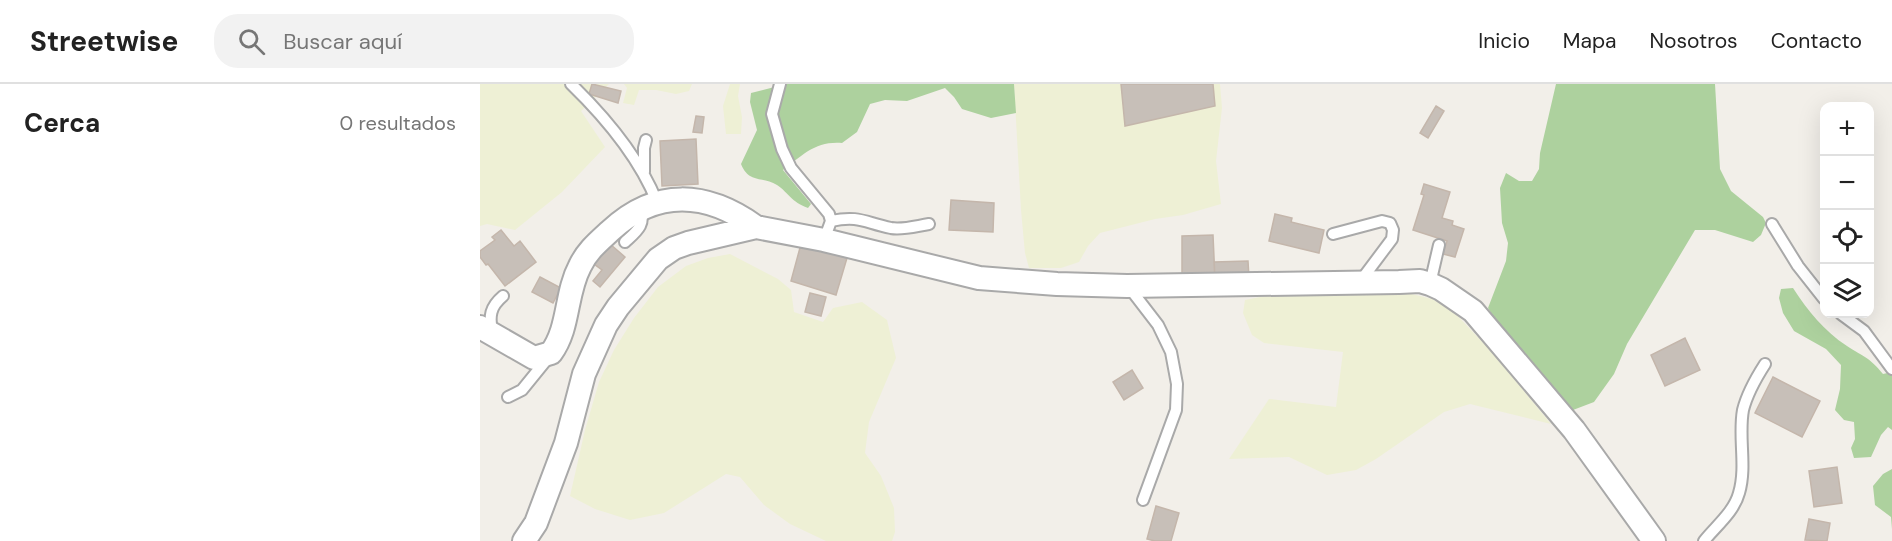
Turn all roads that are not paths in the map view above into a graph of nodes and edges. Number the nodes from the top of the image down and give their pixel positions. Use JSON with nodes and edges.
{"nodes":[{"id":1,"x":571,"y":84,"type":"edge"},
{"id":2,"x":780,"y":84,"type":"edge"},
{"id":3,"x":646,"y":140,"type":"dead end"},
{"id":4,"x":644,"y":172,"type":"junction"},
{"id":5,"x":648,"y":205,"type":"junction"},
{"id":6,"x":928,"y":224,"type":"dead end"},
{"id":7,"x":1772,"y":224,"type":"dead end"},
{"id":8,"x":756,"y":227,"type":"junction"},
{"id":9,"x":827,"y":230,"type":"junction"},
{"id":10,"x":1333,"y":234,"type":"dead end"},
{"id":11,"x":625,"y":242,"type":"dead end"},
{"id":12,"x":1439,"y":245,"type":"dead end"},
{"id":13,"x":1359,"y":283,"type":"junction"},
{"id":14,"x":1430,"y":284,"type":"junction"},
{"id":15,"x":1127,"y":286,"type":"junction"},
{"id":16,"x":1820,"y":294,"type":"edge"},
{"id":17,"x":503,"y":296,"type":"dead end"},
{"id":18,"x":1846,"y":318,"type":"edge"},
{"id":19,"x":486,"y":331,"type":"edge"},
{"id":20,"x":551,"y":353,"type":"junction"},
{"id":21,"x":1765,"y":364,"type":"dead end"},
{"id":22,"x":1892,"y":369,"type":"edge"},
{"id":23,"x":508,"y":397,"type":"dead end"},
{"id":24,"x":1143,"y":500,"type":"dead end"},
{"id":25,"x":524,"y":541,"type":"edge"},
{"id":26,"x":1654,"y":541,"type":"edge"},
{"id":27,"x":1704,"y":541,"type":"edge"}],
"edges":[{"from":1,"to":4,"type":"lane"},
{"from":2,"to":9,"type":"lane"},
{"from":3,"to":4,"type":"lane"},
{"from":4,"to":5,"type":"lane"},
{"from":5,"to":8,"type":"street"},
{"from":5,"to":11,"type":"lane"},
{"from":5,"to":20,"type":"street"},
{"from":6,"to":9,"type":"lane"},
{"from":7,"to":16,"type":"lane"},
{"from":8,"to":9,"type":"street"},
{"from":8,"to":25,"type":"street"},
{"from":9,"to":15,"type":"street"},
{"from":10,"to":13,"type":"lane"},
{"from":12,"to":14,"type":"lane"},
{"from":13,"to":14,"type":"street"},
{"from":13,"to":15,"type":"street"},
{"from":14,"to":26,"type":"street"},
{"from":15,"to":24,"type":"lane"},
{"from":17,"to":19,"type":"lane"},
{"from":18,"to":22,"type":"lane"},
{"from":19,"to":20,"type":"street"},
{"from":20,"to":23,"type":"lane"},
{"from":21,"to":27,"type":"lane"}]}
